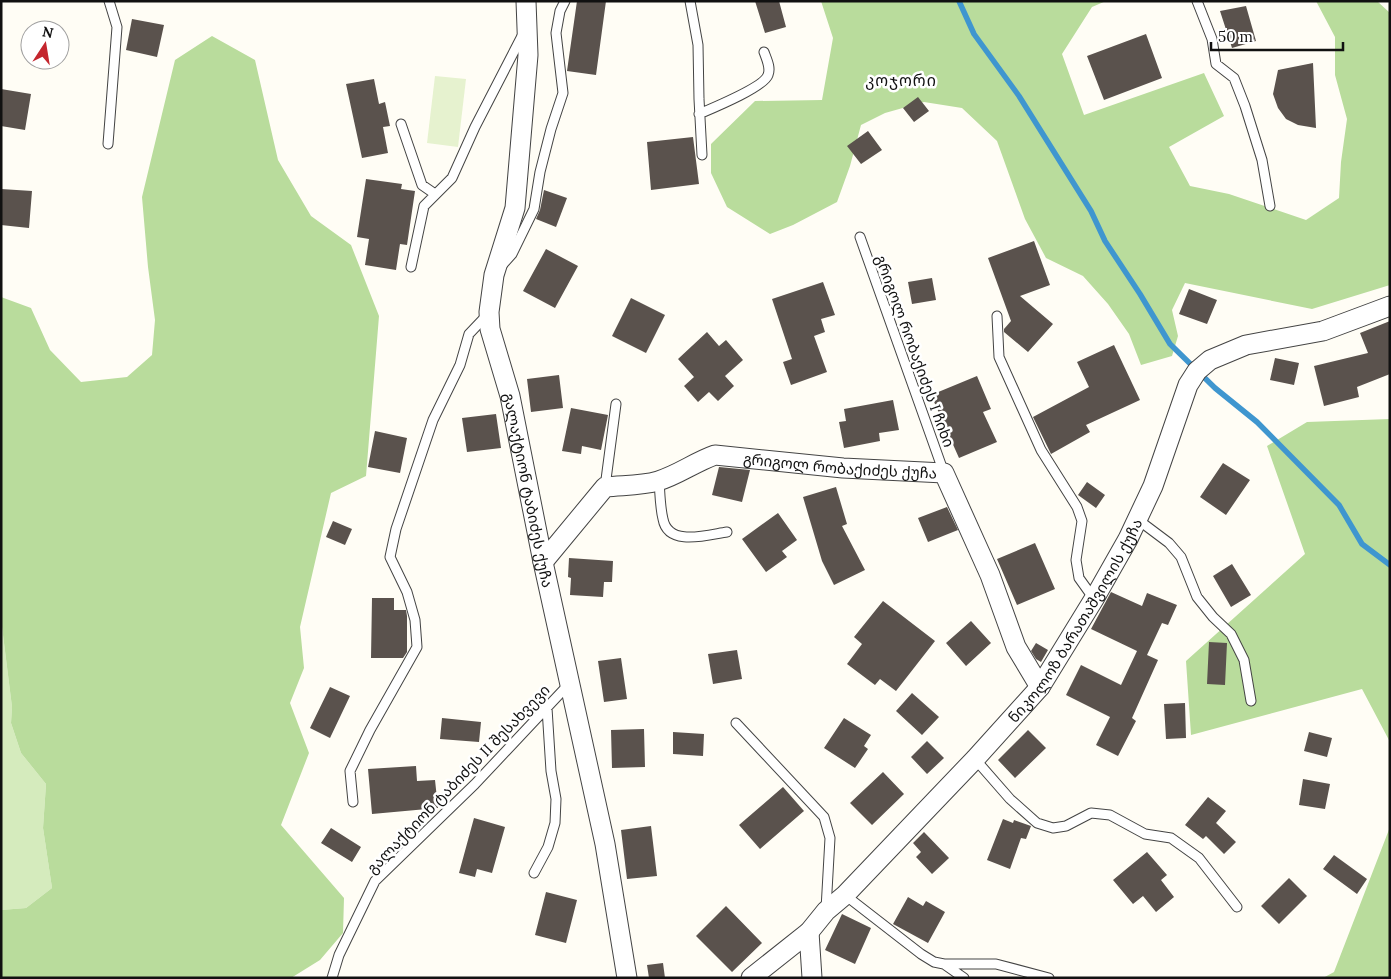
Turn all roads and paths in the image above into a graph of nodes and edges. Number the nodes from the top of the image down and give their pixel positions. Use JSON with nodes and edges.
{"nodes":[{"id":1,"x":109,"y":1,"type":"edge"},
{"id":2,"x":526,"y":1,"type":"edge"},
{"id":3,"x":565,"y":1,"type":"edge"},
{"id":4,"x":690,"y":1,"type":"edge"},
{"id":5,"x":1197,"y":1,"type":"edge"},
{"id":6,"x":526,"y":27,"type":"junction"},
{"id":7,"x":764,"y":52,"type":"dead end"},
{"id":8,"x":700,"y":114,"type":"junction"},
{"id":9,"x":401,"y":124,"type":"dead end"},
{"id":10,"x":108,"y":144,"type":"dead end"},
{"id":11,"x":702,"y":155,"type":"dead end"},
{"id":12,"x":435,"y":194,"type":"junction"},
{"id":13,"x":1270,"y":206,"type":"dead end"},
{"id":14,"x":860,"y":237,"type":"dead end"},
{"id":15,"x":411,"y":267,"type":"dead end"},
{"id":16,"x":494,"y":274,"type":"junction"},
{"id":17,"x":1390,"y":306,"type":"edge"},
{"id":18,"x":489,"y":312,"type":"junction"},
{"id":19,"x":997,"y":316,"type":"dead end"},
{"id":20,"x":616,"y":404,"type":"dead end"},
{"id":21,"x":944,"y":473,"type":"junction"},
{"id":22,"x":659,"y":480,"type":"junction"},
{"id":23,"x":604,"y":487,"type":"junction"},
{"id":24,"x":1137,"y":519,"type":"junction"},
{"id":25,"x":727,"y":532,"type":"dead end"},
{"id":26,"x":543,"y":562,"type":"junction"},
{"id":27,"x":1094,"y":599,"type":"junction"},
{"id":28,"x":570,"y":684,"type":"junction"},
{"id":29,"x":1040,"y":687,"type":"junction"},
{"id":30,"x":1251,"y":701,"type":"dead end"},
{"id":31,"x":547,"y":708,"type":"junction"},
{"id":32,"x":736,"y":723,"type":"dead end"},
{"id":33,"x":975,"y":759,"type":"junction"},
{"id":34,"x":354,"y":802,"type":"dead end"},
{"id":35,"x":534,"y":873,"type":"dead end"},
{"id":36,"x":844,"y":895,"type":"junction"},
{"id":37,"x":1237,"y":907,"type":"dead end"},
{"id":38,"x":826,"y":911,"type":"junction"},
{"id":39,"x":809,"y":932,"type":"junction"},
{"id":40,"x":944,"y":964,"type":"junction"},
{"id":41,"x":332,"y":978,"type":"edge"},
{"id":42,"x":627,"y":978,"type":"edge"},
{"id":43,"x":751,"y":978,"type":"edge"},
{"id":44,"x":812,"y":978,"type":"edge"},
{"id":45,"x":964,"y":978,"type":"edge"},
{"id":46,"x":1049,"y":978,"type":"edge"}],
"edges":[{"from":1,"to":10,"type":"lane"},
{"from":2,"to":6,"type":"street","name":"გალაქტიონ ტაბიძეს ქუჩა"},
{"from":3,"to":16,"type":"lane"},
{"from":4,"to":8,"type":"lane"},
{"from":5,"to":13,"type":"lane"},
{"from":6,"to":12,"type":"lane"},
{"from":6,"to":16,"type":"street","name":"გალაქტიონ ტაბიძეს ქუჩა"},
{"from":7,"to":8,"type":"lane"},
{"from":8,"to":11,"type":"lane"},
{"from":9,"to":12,"type":"lane"},
{"from":12,"to":15,"type":"lane"},
{"from":14,"to":21,"type":"lane","name":"გრიგოლ რობაქიძეს I ჩიხი"},
{"from":16,"to":18,"type":"street","name":"გალაქტიონ ტაბიძეს ქუჩა"},
{"from":17,"to":24,"type":"street","name":"ნიკოლოზ ბარათაშვილის ქუჩა"},
{"from":18,"to":26,"type":"street","name":"გალაქტიონ ტაბიძეს ქუჩა"},
{"from":18,"to":34,"type":"lane"},
{"from":19,"to":27,"type":"lane"},
{"from":20,"to":23,"type":"lane"},
{"from":21,"to":22,"type":"street","name":"გრიგოლ რობაქიძეს ქუჩა"},
{"from":21,"to":29,"type":"street","name":"გრიგოლ რობაქიძეს ქუჩა"},
{"from":22,"to":23,"type":"street","name":"გრიგოლ რობაქიძეს ქუჩა"},
{"from":22,"to":25,"type":"lane"},
{"from":23,"to":26,"type":"street"},
{"from":24,"to":27,"type":"street","name":"ნიკოლოზ ბარათაშვილის ქუჩა"},
{"from":24,"to":30,"type":"lane"},
{"from":26,"to":28,"type":"street","name":"გალაქტიონ ტაბიძეს ქუჩა"},
{"from":27,"to":29,"type":"street","name":"ნიკოლოზ ბარათაშვილის ქუჩა"},
{"from":28,"to":31,"type":"lane","name":"გალაქტიონ ტაბიძეს II შესახვევი"},
{"from":28,"to":42,"type":"street","name":"გალაქტიონ ტაბიძეს ქუჩა"},
{"from":29,"to":33,"type":"street","name":"ნიკოლოზ ბარათაშვილის ქუჩა"},
{"from":31,"to":35,"type":"lane"},
{"from":31,"to":41,"type":"lane","name":"გალაქტიონ ტაბიძეს II შესახვევი"},
{"from":32,"to":38,"type":"lane"},
{"from":33,"to":36,"type":"street","name":"ნიკოლოზ ბარათაშვილის ქუჩა"},
{"from":33,"to":37,"type":"lane"},
{"from":36,"to":38,"type":"street","name":"ნიკოლოზ ბარათაშვილის ქუჩა"},
{"from":36,"to":40,"type":"lane"},
{"from":38,"to":39,"type":"street","name":"ნიკოლოზ ბარათაშვილის ქუჩა"},
{"from":39,"to":43,"type":"street","name":"ნიკოლოზ ბარათაშვილის ქუჩა"},
{"from":39,"to":44,"type":"street"},
{"from":40,"to":45,"type":"lane"},
{"from":40,"to":46,"type":"lane"}]}
